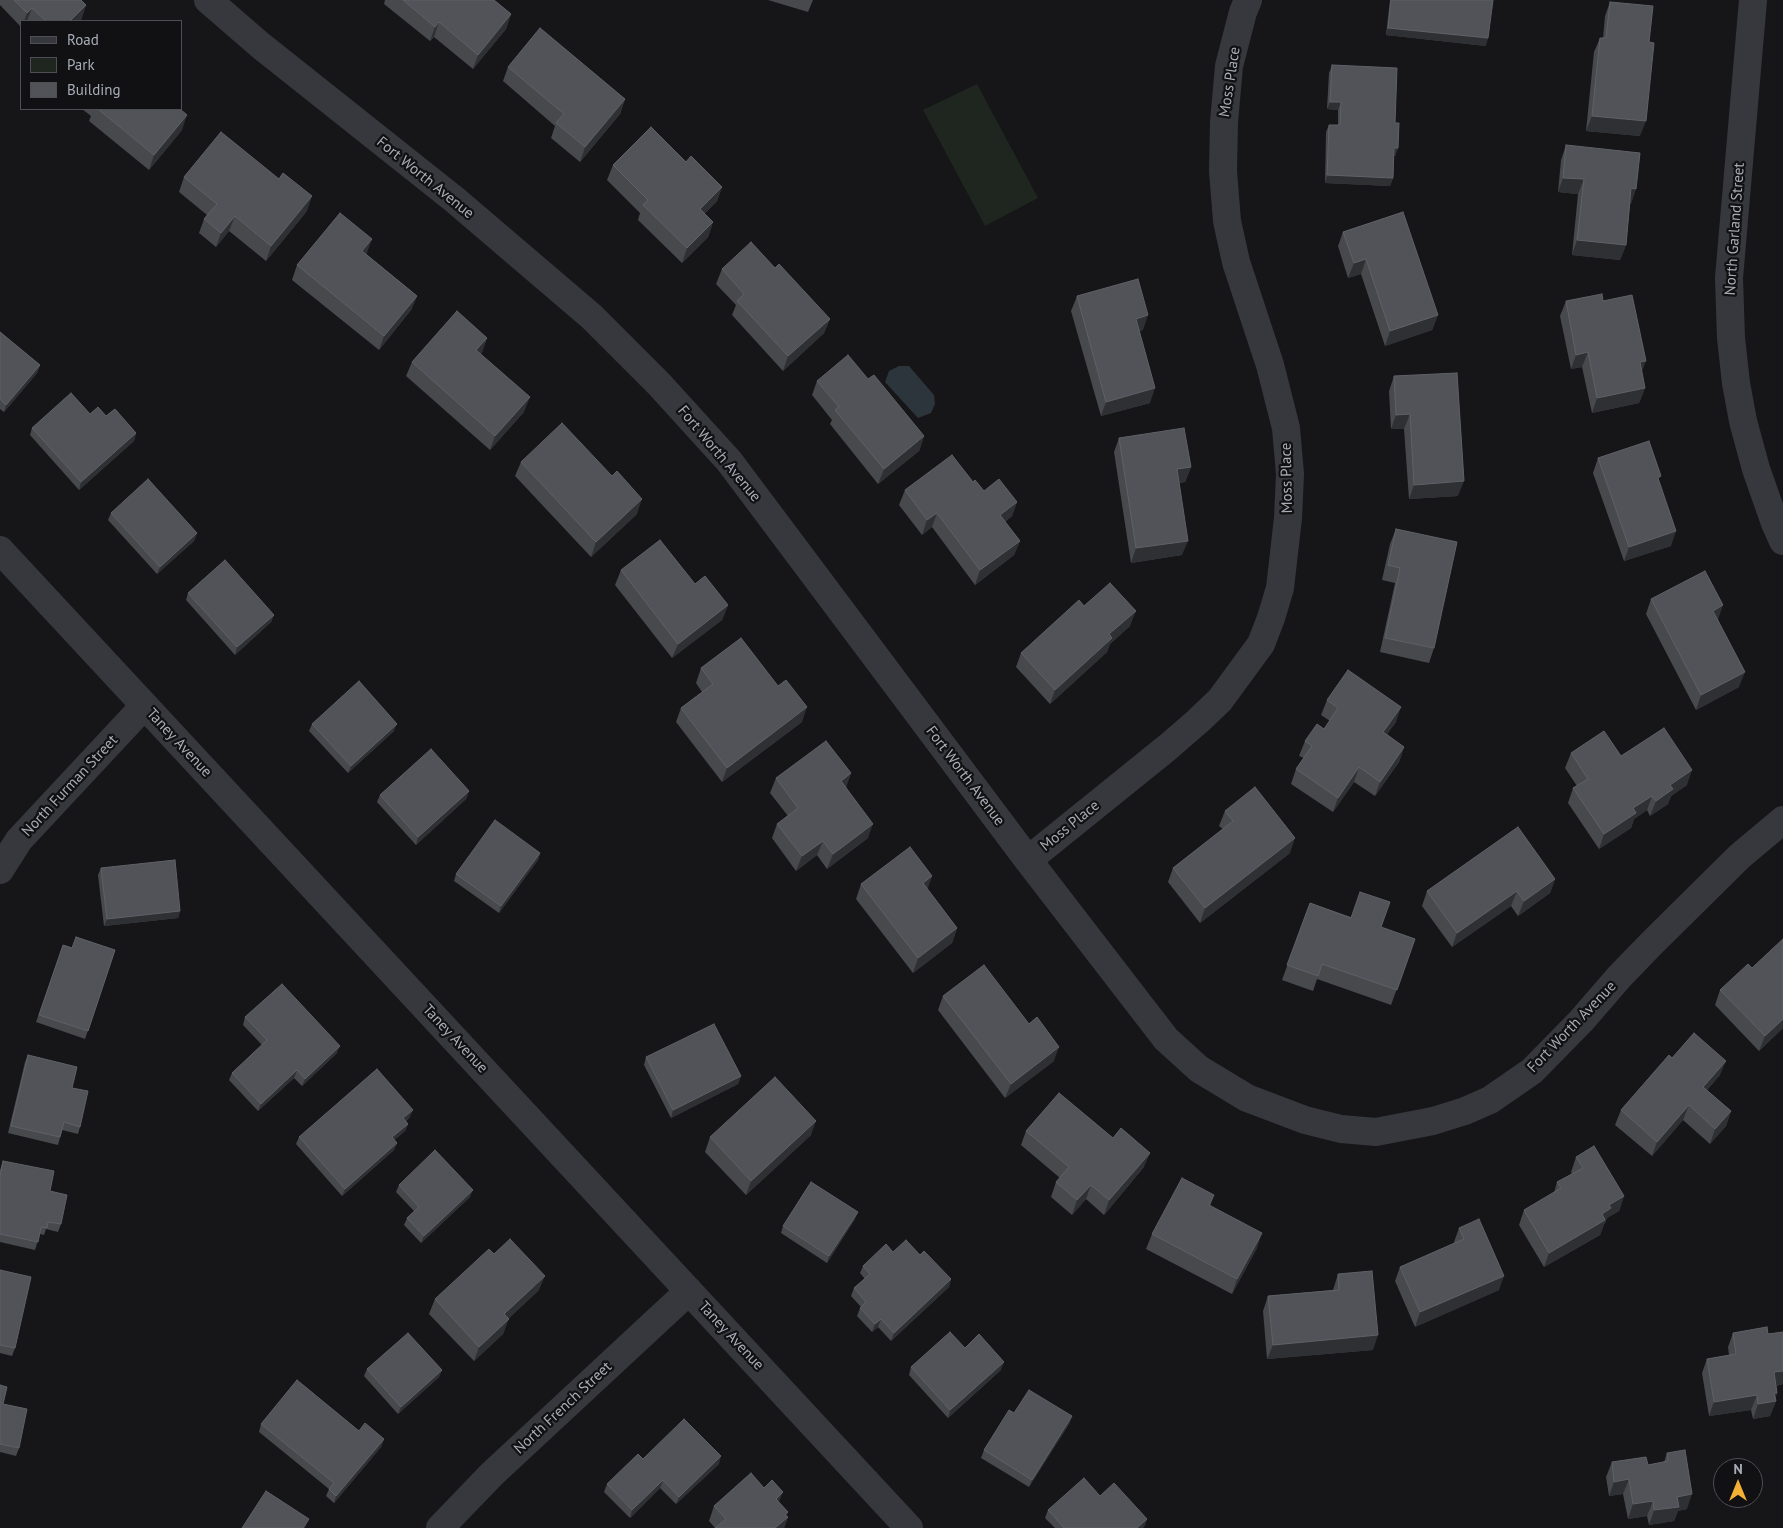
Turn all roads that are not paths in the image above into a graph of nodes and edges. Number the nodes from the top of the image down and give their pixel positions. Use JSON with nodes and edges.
{"nodes":[{"id":1,"x":208,"y":0,"type":"edge"},
{"id":2,"x":1248,"y":0,"type":"edge"},
{"id":3,"x":1753,"y":0,"type":"edge"},
{"id":4,"x":1783,"y":541,"type":"edge"},
{"id":5,"x":0,"y":550,"type":"edge"},
{"id":6,"x":144,"y":706,"type":"junction"},
{"id":7,"x":1783,"y":820,"type":"edge"},
{"id":8,"x":1028,"y":860,"type":"junction"},
{"id":9,"x":0,"y":870,"type":"edge"},
{"id":10,"x":689,"y":1291,"type":"junction"},
{"id":11,"x":440,"y":1528,"type":"edge"},
{"id":12,"x":909,"y":1528,"type":"edge"}],
"edges":[{"from":1,"to":8,"type":"street","name":"Fort Worth Avenue"},
{"from":2,"to":8,"type":"street","name":"Moss Place"},
{"from":3,"to":4,"type":"street","name":"North Garland Street"},
{"from":5,"to":6,"type":"street","name":"Taney Avenue"},
{"from":6,"to":9,"type":"street","name":"North Furman Street"},
{"from":6,"to":10,"type":"street","name":"Taney Avenue"},
{"from":7,"to":8,"type":"street","name":"Fort Worth Avenue"},
{"from":10,"to":11,"type":"street","name":"North French Street"},
{"from":10,"to":12,"type":"street","name":"Taney Avenue"}]}
